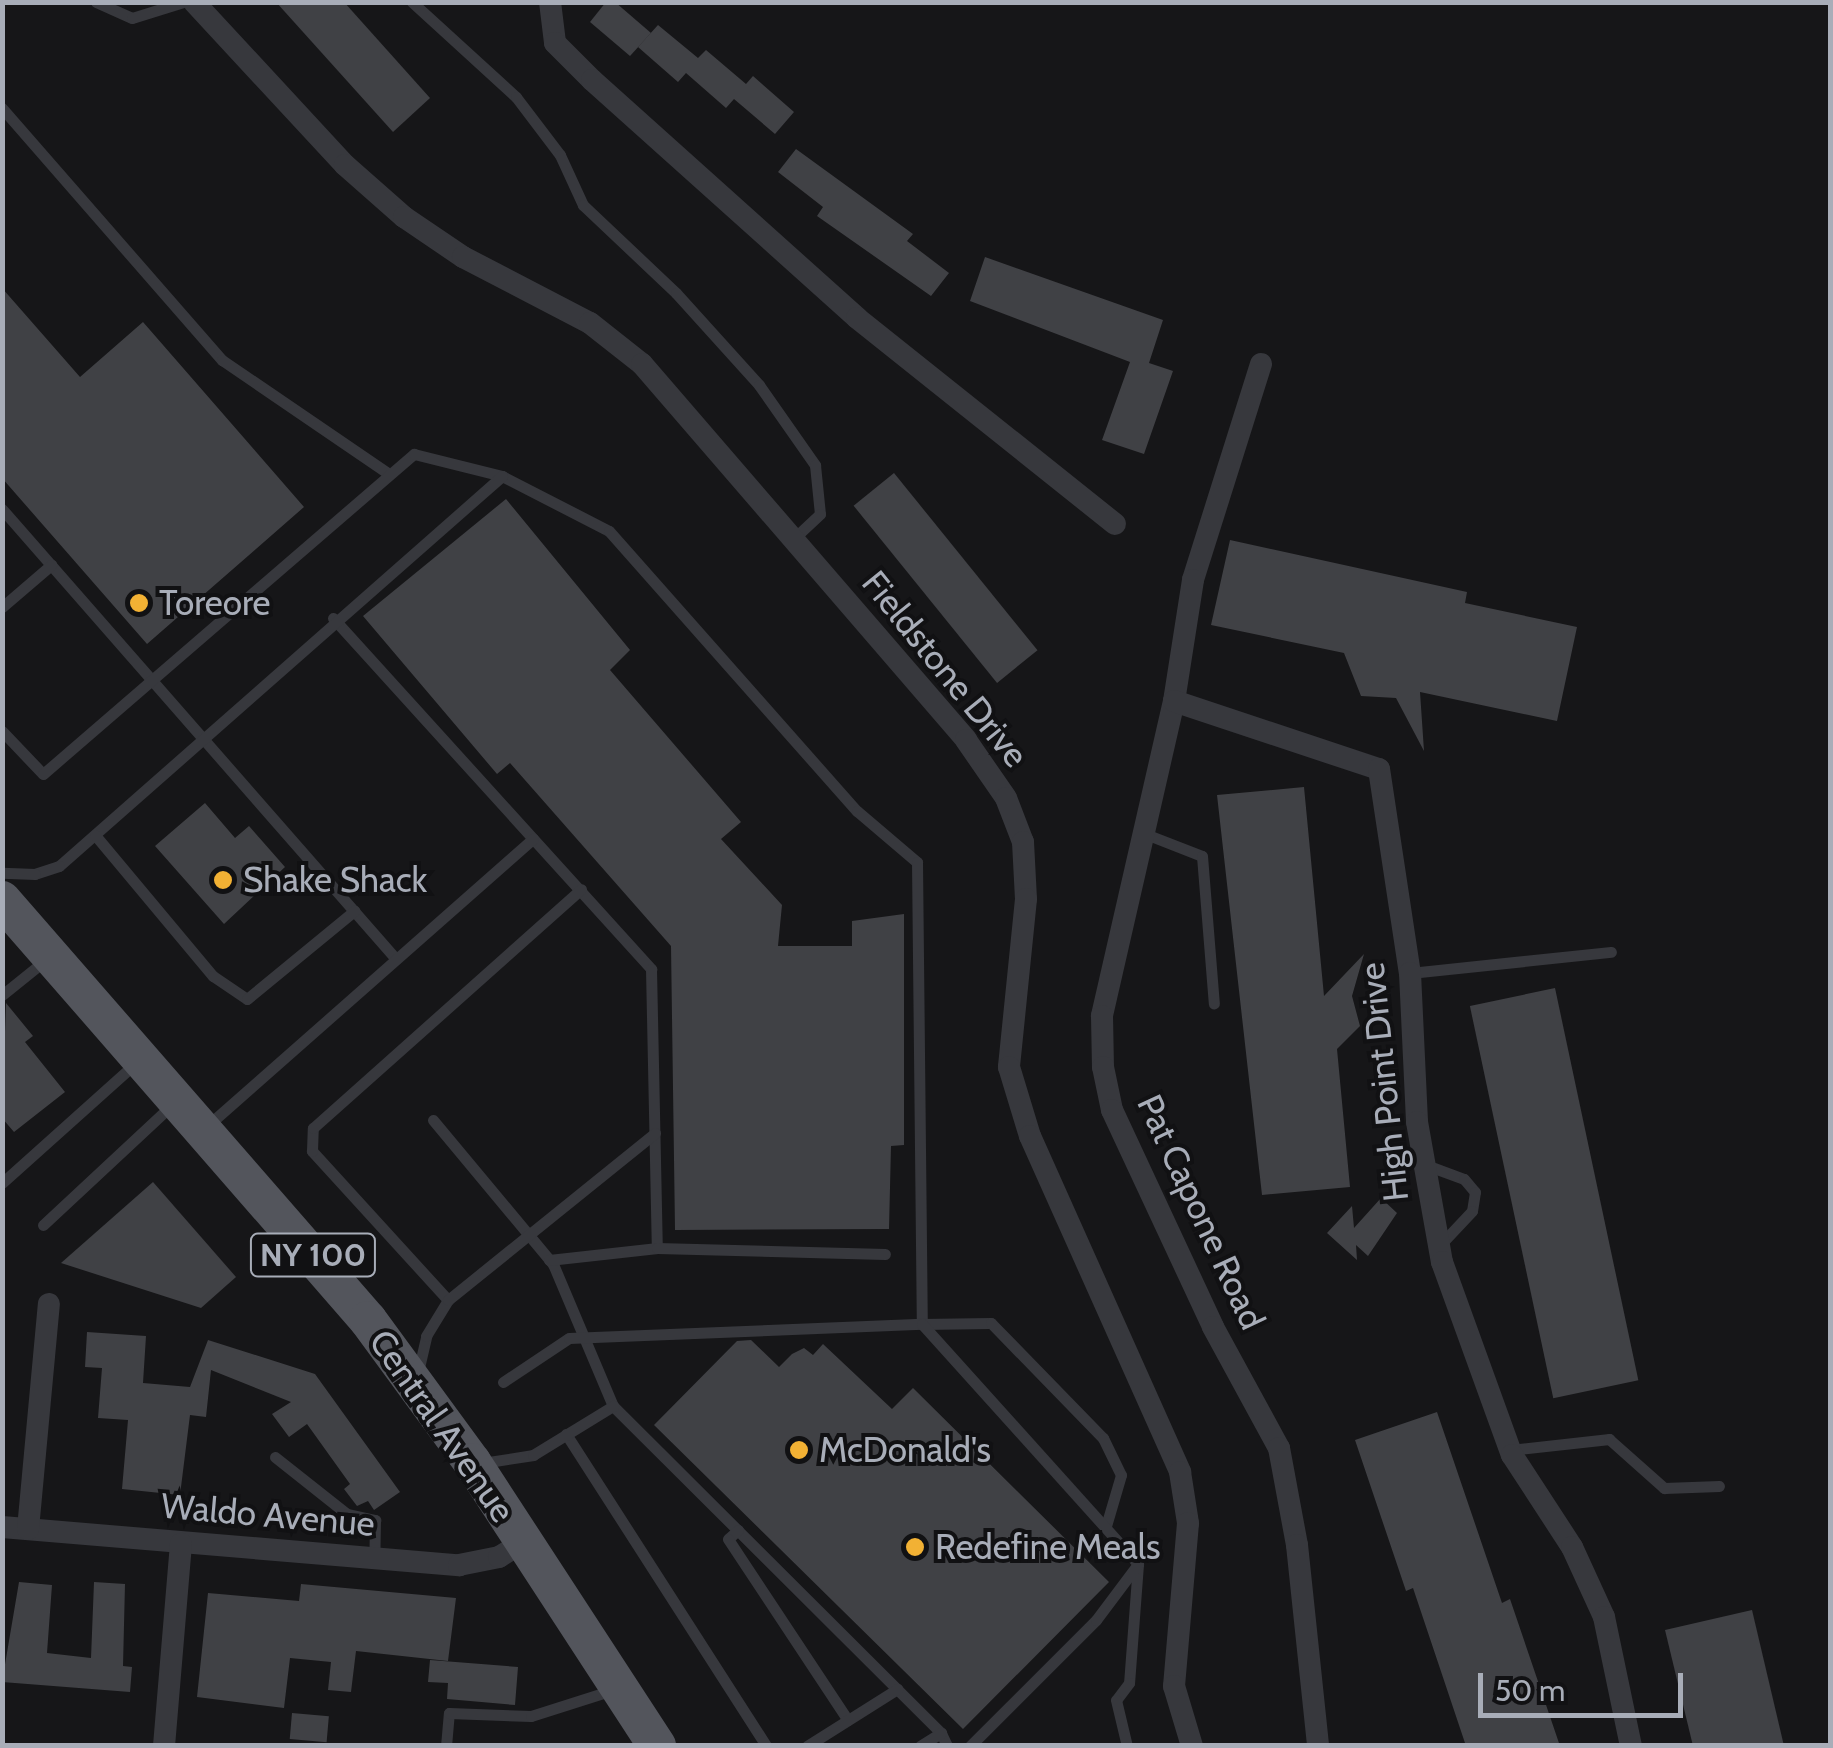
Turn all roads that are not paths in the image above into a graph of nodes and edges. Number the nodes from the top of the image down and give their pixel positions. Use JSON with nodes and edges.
{"nodes":[{"id":1,"x":96,"y":2,"type":"edge"},
{"id":2,"x":182,"y":2,"type":"edge"},
{"id":3,"x":194,"y":2,"type":"edge"},
{"id":4,"x":412,"y":2,"type":"edge"},
{"id":5,"x":550,"y":2,"type":"edge"},
{"id":6,"x":2,"y":108,"type":"edge"},
{"id":7,"x":1261,"y":364,"type":"dead end"},
{"id":8,"x":388,"y":474,"type":"junction"},
{"id":9,"x":502,"y":476,"type":"junction"},
{"id":10,"x":4,"y":513,"type":"edge"},
{"id":11,"x":1115,"y":524,"type":"dead end"},
{"id":12,"x":792,"y":540,"type":"junction"},
{"id":13,"x":51,"y":565,"type":"junction"},
{"id":14,"x":2,"y":608,"type":"edge"},
{"id":15,"x":333,"y":618,"type":"junction"},
{"id":16,"x":151,"y":680,"type":"junction"},
{"id":17,"x":1174,"y":701,"type":"junction"},
{"id":18,"x":2,"y":731,"type":"edge"},
{"id":19,"x":204,"y":740,"type":"junction"},
{"id":20,"x":1144,"y":833,"type":"junction"},
{"id":21,"x":95,"y":835,"type":"junction"},
{"id":22,"x":533,"y":840,"type":"junction"},
{"id":23,"x":2,"y":873,"type":"edge"},
{"id":24,"x":581,"y":889,"type":"junction"},
{"id":25,"x":2,"y":900,"type":"edge"},
{"id":26,"x":354,"y":911,"type":"junction"},
{"id":27,"x":1611,"y":952,"type":"dead end"},
{"id":28,"x":51,"y":956,"type":"junction"},
{"id":29,"x":396,"y":959,"type":"junction"},
{"id":30,"x":1410,"y":972,"type":"junction"},
{"id":31,"x":2,"y":995,"type":"edge"},
{"id":32,"x":1214,"y":1004,"type":"dead end"},
{"id":33,"x":141,"y":1058,"type":"junction"},
{"id":34,"x":178,"y":1100,"type":"junction"},
{"id":35,"x":433,"y":1120,"type":"dead end"},
{"id":36,"x":204,"y":1129,"type":"junction"},
{"id":37,"x":655,"y":1133,"type":"junction"},
{"id":38,"x":1425,"y":1165,"type":"junction"},
{"id":39,"x":2,"y":1183,"type":"edge"},
{"id":40,"x":43,"y":1225,"type":"dead end"},
{"id":41,"x":529,"y":1237,"type":"junction"},
{"id":42,"x":1439,"y":1246,"type":"junction"},
{"id":43,"x":657,"y":1248,"type":"junction"},
{"id":44,"x":885,"y":1254,"type":"dead end"},
{"id":45,"x":549,"y":1260,"type":"junction"},
{"id":46,"x":448,"y":1300,"type":"junction"},
{"id":47,"x":49,"y":1304,"type":"dead end"},
{"id":48,"x":922,"y":1324,"type":"junction"},
{"id":49,"x":582,"y":1338,"type":"junction"},
{"id":50,"x":503,"y":1382,"type":"dead end"},
{"id":51,"x":417,"y":1386,"type":"junction"},
{"id":52,"x":613,"y":1406,"type":"junction"},
{"id":53,"x":566,"y":1434,"type":"junction"},
{"id":54,"x":1510,"y":1450,"type":"junction"},
{"id":55,"x":275,"y":1456,"type":"dead end"},
{"id":56,"x":472,"y":1462,"type":"junction"},
{"id":57,"x":1719,"y":1486,"type":"dead end"},
{"id":58,"x":1106,"y":1526,"type":"junction"},
{"id":59,"x":2,"y":1527,"type":"edge"},
{"id":60,"x":28,"y":1529,"type":"junction"},
{"id":61,"x":738,"y":1530,"type":"junction"},
{"id":62,"x":523,"y":1542,"type":"junction"},
{"id":63,"x":182,"y":1544,"type":"junction"},
{"id":64,"x":374,"y":1558,"type":"junction"},
{"id":65,"x":1138,"y":1564,"type":"junction"},
{"id":66,"x":620,"y":1688,"type":"junction"},
{"id":67,"x":897,"y":1689,"type":"junction"},
{"id":68,"x":848,"y":1720,"type":"junction"},
{"id":69,"x":944,"y":1739,"type":"edge"},
{"id":70,"x":1318,"y":1741,"type":"edge"},
{"id":71,"x":164,"y":1746,"type":"edge"},
{"id":72,"x":446,"y":1746,"type":"edge"},
{"id":73,"x":657,"y":1746,"type":"edge"},
{"id":74,"x":766,"y":1746,"type":"edge"},
{"id":75,"x":808,"y":1746,"type":"edge"},
{"id":76,"x":920,"y":1746,"type":"edge"},
{"id":77,"x":970,"y":1746,"type":"edge"},
{"id":78,"x":1127,"y":1746,"type":"edge"},
{"id":79,"x":1192,"y":1746,"type":"edge"},
{"id":80,"x":1631,"y":1746,"type":"edge"}],
"edges":[{"from":1,"to":2,"type":"lane"},
{"from":3,"to":12,"type":"street","name":"Fieldstone Drive"},
{"from":4,"to":12,"type":"lane"},
{"from":5,"to":11,"type":"street"},
{"from":6,"to":8,"type":"lane"},
{"from":7,"to":17,"type":"street","name":"Pat Capone Road"},
{"from":8,"to":9,"type":"lane"},
{"from":8,"to":16,"type":"lane"},
{"from":9,"to":15,"type":"lane"},
{"from":9,"to":48,"type":"lane"},
{"from":10,"to":13,"type":"lane"},
{"from":12,"to":79,"type":"street","name":"Fieldstone Drive"},
{"from":13,"to":14,"type":"lane"},
{"from":13,"to":16,"type":"lane"},
{"from":15,"to":19,"type":"lane"},
{"from":15,"to":22,"type":"lane"},
{"from":16,"to":18,"type":"lane"},
{"from":16,"to":19,"type":"lane"},
{"from":17,"to":20,"type":"street","name":"Pat Capone Road"},
{"from":17,"to":30,"type":"street","name":"High Point Drive"},
{"from":19,"to":21,"type":"lane"},
{"from":19,"to":26,"type":"lane"},
{"from":20,"to":32,"type":"lane"},
{"from":20,"to":70,"type":"street","name":"Pat Capone Road"},
{"from":21,"to":23,"type":"lane"},
{"from":21,"to":26,"type":"lane"},
{"from":22,"to":24,"type":"lane"},
{"from":22,"to":29,"type":"lane"},
{"from":24,"to":37,"type":"lane"},
{"from":24,"to":46,"type":"lane"},
{"from":25,"to":28,"type":"main road","name":"Central Avenue","number":"NY 100"},
{"from":26,"to":29,"type":"lane"},
{"from":27,"to":30,"type":"lane"},
{"from":28,"to":31,"type":"lane"},
{"from":28,"to":33,"type":"main road","name":"Central Avenue","number":"NY 100"},
{"from":29,"to":36,"type":"lane"},
{"from":30,"to":38,"type":"street","name":"High Point Drive"},
{"from":33,"to":34,"type":"main road","name":"Central Avenue","number":"NY 100"},
{"from":33,"to":39,"type":"lane"},
{"from":34,"to":36,"type":"main road","name":"Central Avenue","number":"NY 100"},
{"from":34,"to":40,"type":"lane"},
{"from":35,"to":41,"type":"lane"},
{"from":36,"to":51,"type":"main road","name":"Central Avenue","number":"NY 100"},
{"from":37,"to":41,"type":"lane"},
{"from":37,"to":43,"type":"lane"},
{"from":38,"to":42,"type":"street","name":"High Point Drive"},
{"from":38,"to":42,"type":"lane"},
{"from":41,"to":45,"type":"lane"},
{"from":41,"to":46,"type":"lane"},
{"from":42,"to":54,"type":"street","name":"High Point Drive"},
{"from":43,"to":44,"type":"lane"},
{"from":43,"to":45,"type":"lane"},
{"from":45,"to":49,"type":"lane"},
{"from":46,"to":51,"type":"lane"},
{"from":47,"to":60,"type":"street"},
{"from":48,"to":49,"type":"lane"},
{"from":48,"to":58,"type":"lane"},
{"from":48,"to":58,"type":"lane"},
{"from":49,"to":50,"type":"lane"},
{"from":49,"to":52,"type":"lane"},
{"from":51,"to":56,"type":"main road","name":"Central Avenue","number":"NY 100"},
{"from":52,"to":53,"type":"lane"},
{"from":52,"to":61,"type":"lane"},
{"from":53,"to":56,"type":"lane"},
{"from":53,"to":74,"type":"lane"},
{"from":54,"to":57,"type":"lane"},
{"from":54,"to":80,"type":"street","name":"High Point Drive"},
{"from":55,"to":64,"type":"lane"},
{"from":56,"to":62,"type":"main road","name":"Central Avenue","number":"NY 100"},
{"from":58,"to":65,"type":"lane"},
{"from":59,"to":60,"type":"street","name":"Waldo Avenue"},
{"from":60,"to":63,"type":"street","name":"Waldo Avenue"},
{"from":61,"to":67,"type":"lane"},
{"from":61,"to":68,"type":"lane"},
{"from":62,"to":64,"type":"street","name":"Waldo Avenue"},
{"from":62,"to":66,"type":"main road","name":"Central Avenue","number":"NY 100"},
{"from":63,"to":64,"type":"street","name":"Waldo Avenue"},
{"from":63,"to":71,"type":"street"},
{"from":65,"to":77,"type":"lane"},
{"from":65,"to":78,"type":"lane"},
{"from":66,"to":72,"type":"lane"},
{"from":66,"to":73,"type":"main road","name":"Central Avenue","number":"NY 100"},
{"from":67,"to":68,"type":"lane"},
{"from":67,"to":69,"type":"lane"},
{"from":68,"to":75,"type":"lane"},
{"from":69,"to":76,"type":"lane"}]}
